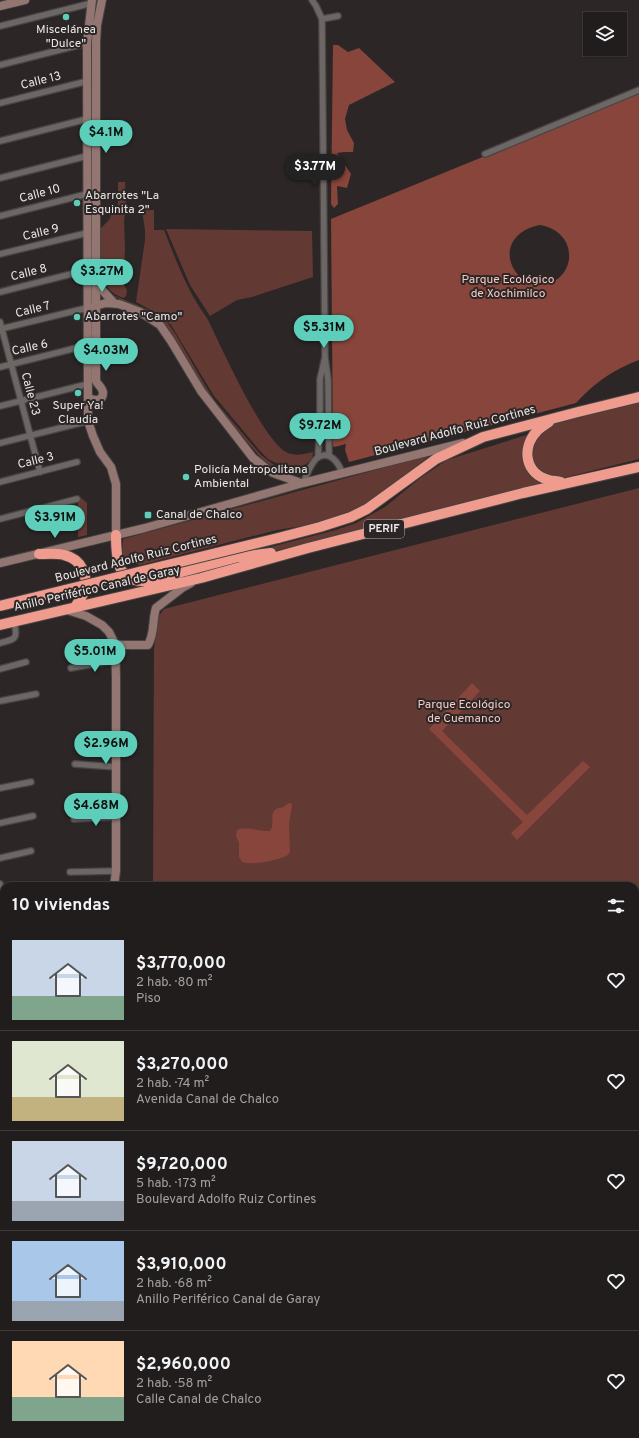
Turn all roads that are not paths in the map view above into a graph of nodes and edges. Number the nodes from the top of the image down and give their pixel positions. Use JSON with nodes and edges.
{"nodes":[{"id":1,"x":25,"y":0,"type":"edge"},
{"id":2,"x":102,"y":0,"type":"edge"},
{"id":3,"x":312,"y":0,"type":"edge"},
{"id":4,"x":92,"y":1,"type":"edge"},
{"id":5,"x":0,"y":6,"type":"edge"},
{"id":6,"x":338,"y":16,"type":"dead end"},
{"id":7,"x":322,"y":19,"type":"junction"},
{"id":8,"x":0,"y":26,"type":"edge"},
{"id":9,"x":87,"y":43,"type":"junction"},
{"id":10,"x":0,"y":65,"type":"edge"},
{"id":11,"x":88,"y":81,"type":"junction"},
{"id":12,"x":639,"y":90,"type":"edge"},
{"id":13,"x":0,"y":103,"type":"edge"},
{"id":14,"x":87,"y":118,"type":"junction"},
{"id":15,"x":0,"y":141,"type":"edge"},
{"id":16,"x":485,"y":154,"type":"dead end"},
{"id":17,"x":87,"y":156,"type":"junction"},
{"id":18,"x":0,"y":178,"type":"edge"},
{"id":19,"x":86,"y":194,"type":"junction"},
{"id":20,"x":0,"y":216,"type":"edge"},
{"id":21,"x":87,"y":233,"type":"junction"},
{"id":22,"x":0,"y":254,"type":"edge"},
{"id":23,"x":87,"y":270,"type":"junction"},
{"id":24,"x":96,"y":279,"type":"junction"},
{"id":25,"x":0,"y":292,"type":"edge"},
{"id":26,"x":116,"y":303,"type":"junction"},
{"id":27,"x":91,"y":306,"type":"junction"},
{"id":28,"x":0,"y":322,"type":"edge"},
{"id":29,"x":1,"y":329,"type":"edge"},
{"id":30,"x":88,"y":345,"type":"junction"},
{"id":31,"x":325,"y":357,"type":"junction"},
{"id":32,"x":11,"y":364,"type":"junction"},
{"id":33,"x":0,"y":367,"type":"edge"},
{"id":34,"x":88,"y":384,"type":"junction"},
{"id":35,"x":88,"y":397,"type":"junction"},
{"id":36,"x":639,"y":398,"type":"edge"},
{"id":37,"x":21,"y":401,"type":"junction"},
{"id":38,"x":0,"y":406,"type":"edge"},
{"id":39,"x":554,"y":418,"type":"junction"},
{"id":40,"x":88,"y":420,"type":"junction"},
{"id":41,"x":320,"y":421,"type":"junction"},
{"id":42,"x":328,"y":421,"type":"junction"},
{"id":43,"x":30,"y":436,"type":"junction"},
{"id":44,"x":483,"y":437,"type":"junction"},
{"id":45,"x":0,"y":443,"type":"edge"},
{"id":46,"x":329,"y":456,"type":"junction"},
{"id":47,"x":318,"y":457,"type":"junction"},
{"id":48,"x":77,"y":462,"type":"dead end"},
{"id":49,"x":639,"y":467,"type":"edge"},
{"id":50,"x":40,"y":472,"type":"junction"},
{"id":51,"x":342,"y":473,"type":"junction"},
{"id":52,"x":0,"y":482,"type":"edge"},
{"id":53,"x":568,"y":482,"type":"junction"},
{"id":54,"x":302,"y":483,"type":"junction"},
{"id":55,"x":77,"y":499,"type":"dead end"},
{"id":56,"x":0,"y":519,"type":"edge"},
{"id":57,"x":116,"y":535,"type":"junction"},
{"id":58,"x":308,"y":548,"type":"junction"},
{"id":59,"x":39,"y":554,"type":"junction"},
{"id":60,"x":0,"y":563,"type":"edge"},
{"id":61,"x":201,"y":578,"type":"junction"},
{"id":62,"x":0,"y":606,"type":"edge"},
{"id":63,"x":71,"y":608,"type":"junction"},
{"id":64,"x":14,"y":622,"type":"junction"},
{"id":65,"x":0,"y":625,"type":"edge"},
{"id":66,"x":0,"y":643,"type":"edge"},
{"id":67,"x":118,"y":644,"type":"junction"},
{"id":68,"x":116,"y":660,"type":"junction"},
{"id":69,"x":26,"y":662,"type":"dead end"},
{"id":70,"x":71,"y":668,"type":"dead end"},
{"id":71,"x":0,"y":669,"type":"edge"},
{"id":72,"x":36,"y":694,"type":"dead end"},
{"id":73,"x":0,"y":702,"type":"edge"},
{"id":74,"x":80,"y":748,"type":"dead end"},
{"id":75,"x":116,"y":750,"type":"junction"},
{"id":76,"x":75,"y":764,"type":"dead end"},
{"id":77,"x":116,"y":767,"type":"junction"},
{"id":78,"x":31,"y":782,"type":"dead end"},
{"id":79,"x":0,"y":788,"type":"edge"},
{"id":80,"x":33,"y":816,"type":"dead end"},
{"id":81,"x":116,"y":818,"type":"junction"},
{"id":82,"x":74,"y":819,"type":"dead end"},
{"id":83,"x":0,"y":823,"type":"edge"},
{"id":84,"x":31,"y":852,"type":"dead end"},
{"id":85,"x":0,"y":858,"type":"edge"},
{"id":86,"x":116,"y":871,"type":"junction"},
{"id":87,"x":70,"y":872,"type":"dead end"},
{"id":88,"x":115,"y":882,"type":"edge"}],
"edges":[{"from":1,"to":5,"type":"main road"},
{"from":2,"to":24,"type":"main road"},
{"from":3,"to":7,"type":"street"},
{"from":4,"to":8,"type":"street"},
{"from":4,"to":9,"type":"main road"},
{"from":6,"to":7,"type":"street"},
{"from":7,"to":31,"type":"street"},
{"from":9,"to":10,"type":"street"},
{"from":9,"to":11,"type":"main road"},
{"from":11,"to":13,"type":"street","name":"Calle 13"},
{"from":11,"to":14,"type":"main road"},
{"from":12,"to":16,"type":"street"},
{"from":14,"to":15,"type":"street"},
{"from":14,"to":17,"type":"main road"},
{"from":17,"to":18,"type":"street"},
{"from":17,"to":19,"type":"main road"},
{"from":19,"to":20,"type":"street","name":"Calle 10"},
{"from":19,"to":21,"type":"main road"},
{"from":21,"to":22,"type":"street","name":"Calle 9"},
{"from":21,"to":23,"type":"main road"},
{"from":23,"to":25,"type":"street","name":"Calle 8"},
{"from":23,"to":27,"type":"main road"},
{"from":24,"to":26,"type":"main road"},
{"from":24,"to":27,"type":"main road"},
{"from":26,"to":27,"type":"main road"},
{"from":26,"to":54,"type":"main road"},
{"from":27,"to":29,"type":"street","name":"Calle 7"},
{"from":27,"to":30,"type":"main road"},
{"from":27,"to":35,"type":"main road"},
{"from":28,"to":29,"type":"street","name":"Calle 23"},
{"from":29,"to":32,"type":"street","name":"Calle 23"},
{"from":30,"to":32,"type":"street","name":"Calle 6"},
{"from":30,"to":34,"type":"main road"},
{"from":31,"to":41,"type":"street"},
{"from":31,"to":42,"type":"street"},
{"from":32,"to":33,"type":"street","name":"Calle 6"},
{"from":32,"to":37,"type":"street","name":"Calle 23"},
{"from":34,"to":35,"type":"main road"},
{"from":34,"to":37,"type":"street"},
{"from":35,"to":40,"type":"main road"},
{"from":36,"to":39,"type":"highway","name":"Boulevard Adolfo Ruiz Cortines","number":"PERIF"},
{"from":37,"to":38,"type":"street"},
{"from":37,"to":43,"type":"street","name":"Calle 23"},
{"from":39,"to":44,"type":"highway","name":"Boulevard Adolfo Ruiz Cortines","number":"PERIF"},
{"from":39,"to":53,"type":"highway"},
{"from":40,"to":43,"type":"street"},
{"from":40,"to":57,"type":"main road"},
{"from":41,"to":42,"type":"street"},
{"from":41,"to":47,"type":"street"},
{"from":42,"to":46,"type":"street"},
{"from":43,"to":45,"type":"street"},
{"from":43,"to":50,"type":"street","name":"Calle 23"},
{"from":44,"to":51,"type":"main road","name":"Boulevard Adolfo Ruiz Cortines","number":"PERIF"},
{"from":44,"to":62,"type":"highway","name":"Boulevard Adolfo Ruiz Cortines","number":"PERIF","bridge":true},
{"from":46,"to":47,"type":"street"},
{"from":46,"to":51,"type":"street"},
{"from":47,"to":54,"type":"street"},
{"from":48,"to":50,"type":"street","name":"Calle 3"},
{"from":49,"to":53,"type":"highway","number":"PERIF"},
{"from":50,"to":52,"type":"street","name":"Calle 3"},
{"from":51,"to":54,"type":"main road","name":"Boulevard Adolfo Ruiz Cortines","number":"PERIF"},
{"from":53,"to":58,"type":"highway","number":"PERIF"},
{"from":54,"to":57,"type":"main road","name":"Boulevard Adolfo Ruiz Cortines","number":"PERIF"},
{"from":55,"to":56,"type":"street"},
{"from":57,"to":58,"type":"highway"},
{"from":57,"to":59,"type":"main road","number":"PERIF"},
{"from":58,"to":61,"type":"highway","number":"PERIF"},
{"from":59,"to":60,"type":"main road","number":"PERIF"},
{"from":59,"to":63,"type":"highway"},
{"from":61,"to":63,"type":"highway","name":"Anillo Periférico Canal de Garay","number":"PERIF"},
{"from":61,"to":67,"type":"main road"},
{"from":63,"to":64,"type":"highway","name":"Anillo Periférico Canal de Garay","number":"PERIF"},
{"from":63,"to":67,"type":"main road"},
{"from":64,"to":65,"type":"highway","name":"Anillo Periférico Canal de Garay","number":"PERIF"},
{"from":64,"to":66,"type":"street"},
{"from":67,"to":68,"type":"main road"},
{"from":68,"to":70,"type":"street"},
{"from":68,"to":75,"type":"main road"},
{"from":69,"to":71,"type":"street"},
{"from":72,"to":73,"type":"street"},
{"from":74,"to":75,"type":"street"},
{"from":75,"to":77,"type":"main road"},
{"from":76,"to":77,"type":"street"},
{"from":77,"to":81,"type":"main road"},
{"from":78,"to":79,"type":"street"},
{"from":80,"to":83,"type":"street"},
{"from":81,"to":82,"type":"street"},
{"from":81,"to":86,"type":"main road"},
{"from":84,"to":85,"type":"street"},
{"from":86,"to":87,"type":"street"},
{"from":86,"to":88,"type":"main road"}]}
